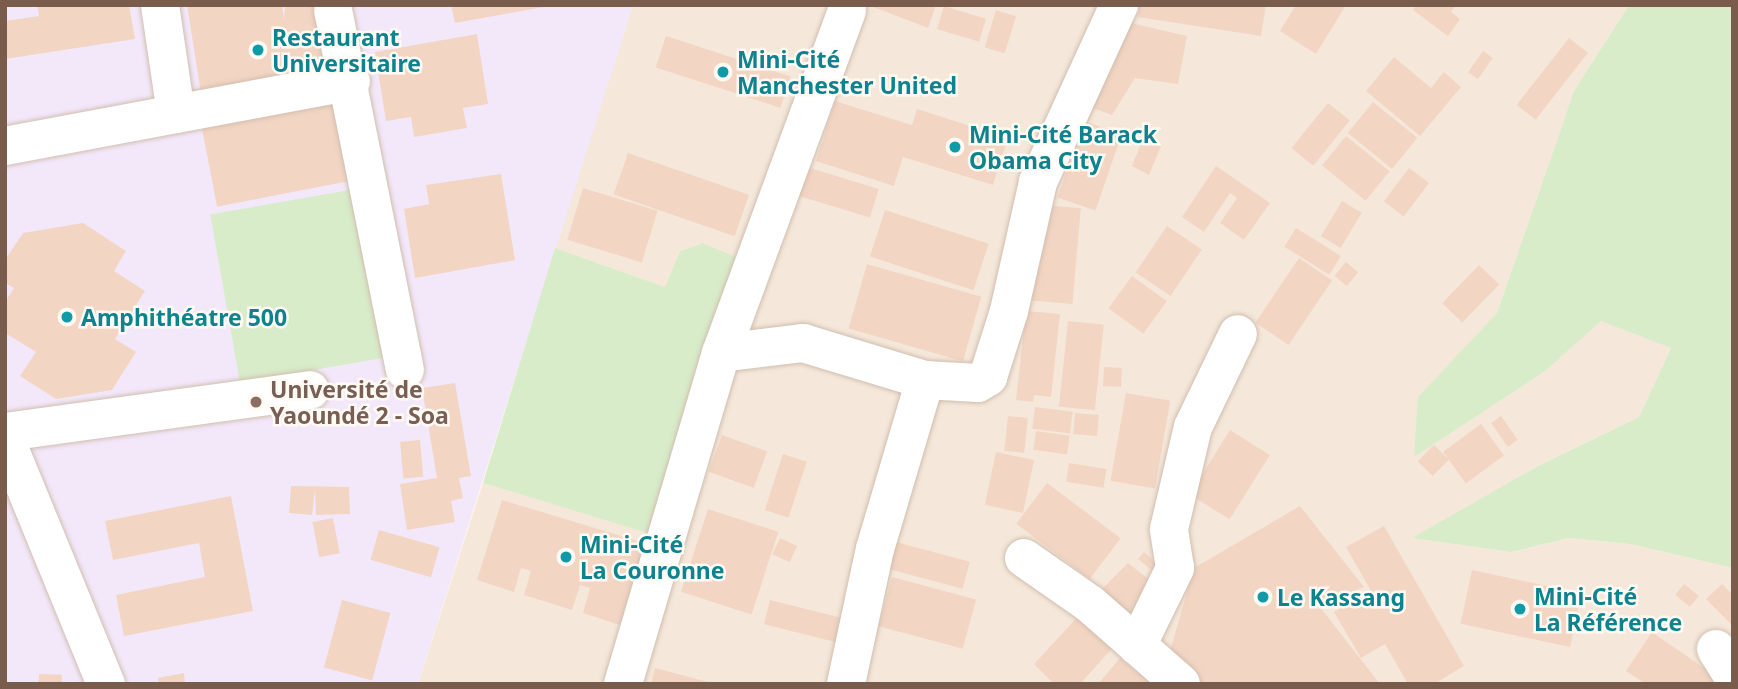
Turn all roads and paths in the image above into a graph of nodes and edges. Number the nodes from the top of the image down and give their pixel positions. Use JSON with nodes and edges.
{"nodes":[{"id":1,"x":160,"y":5,"type":"edge"},
{"id":2,"x":1119,"y":5,"type":"edge"},
{"id":3,"x":333,"y":10,"type":"dead end"},
{"id":4,"x":847,"y":10,"type":"dead end"},
{"id":5,"x":351,"y":81,"type":"junction"},
{"id":6,"x":176,"y":114,"type":"junction"},
{"id":7,"x":5,"y":146,"type":"edge"},
{"id":8,"x":1238,"y":334,"type":"dead end"},
{"id":9,"x":722,"y":353,"type":"junction"},
{"id":10,"x":405,"y":370,"type":"dead end"},
{"id":11,"x":925,"y":380,"type":"junction"},
{"id":12,"x":310,"y":390,"type":"dead end"},
{"id":13,"x":5,"y":432,"type":"edge"},
{"id":14,"x":5,"y":438,"type":"edge"},
{"id":15,"x":1024,"y":558,"type":"dead end"},
{"id":16,"x":1137,"y":646,"type":"junction"},
{"id":17,"x":106,"y":684,"type":"edge"},
{"id":18,"x":622,"y":684,"type":"edge"},
{"id":19,"x":846,"y":684,"type":"edge"},
{"id":20,"x":1181,"y":684,"type":"edge"}],
"edges":[{"from":1,"to":6,"type":"street"},
{"from":2,"to":11,"type":"street"},
{"from":3,"to":5,"type":"street"},
{"from":4,"to":9,"type":"street"},
{"from":5,"to":6,"type":"street"},
{"from":5,"to":10,"type":"street"},
{"from":6,"to":7,"type":"street"},
{"from":8,"to":16,"type":"street"},
{"from":9,"to":11,"type":"street"},
{"from":9,"to":18,"type":"street"},
{"from":11,"to":19,"type":"street"},
{"from":12,"to":13,"type":"street"},
{"from":14,"to":17,"type":"street"},
{"from":15,"to":16,"type":"street"},
{"from":16,"to":20,"type":"street"}]}
